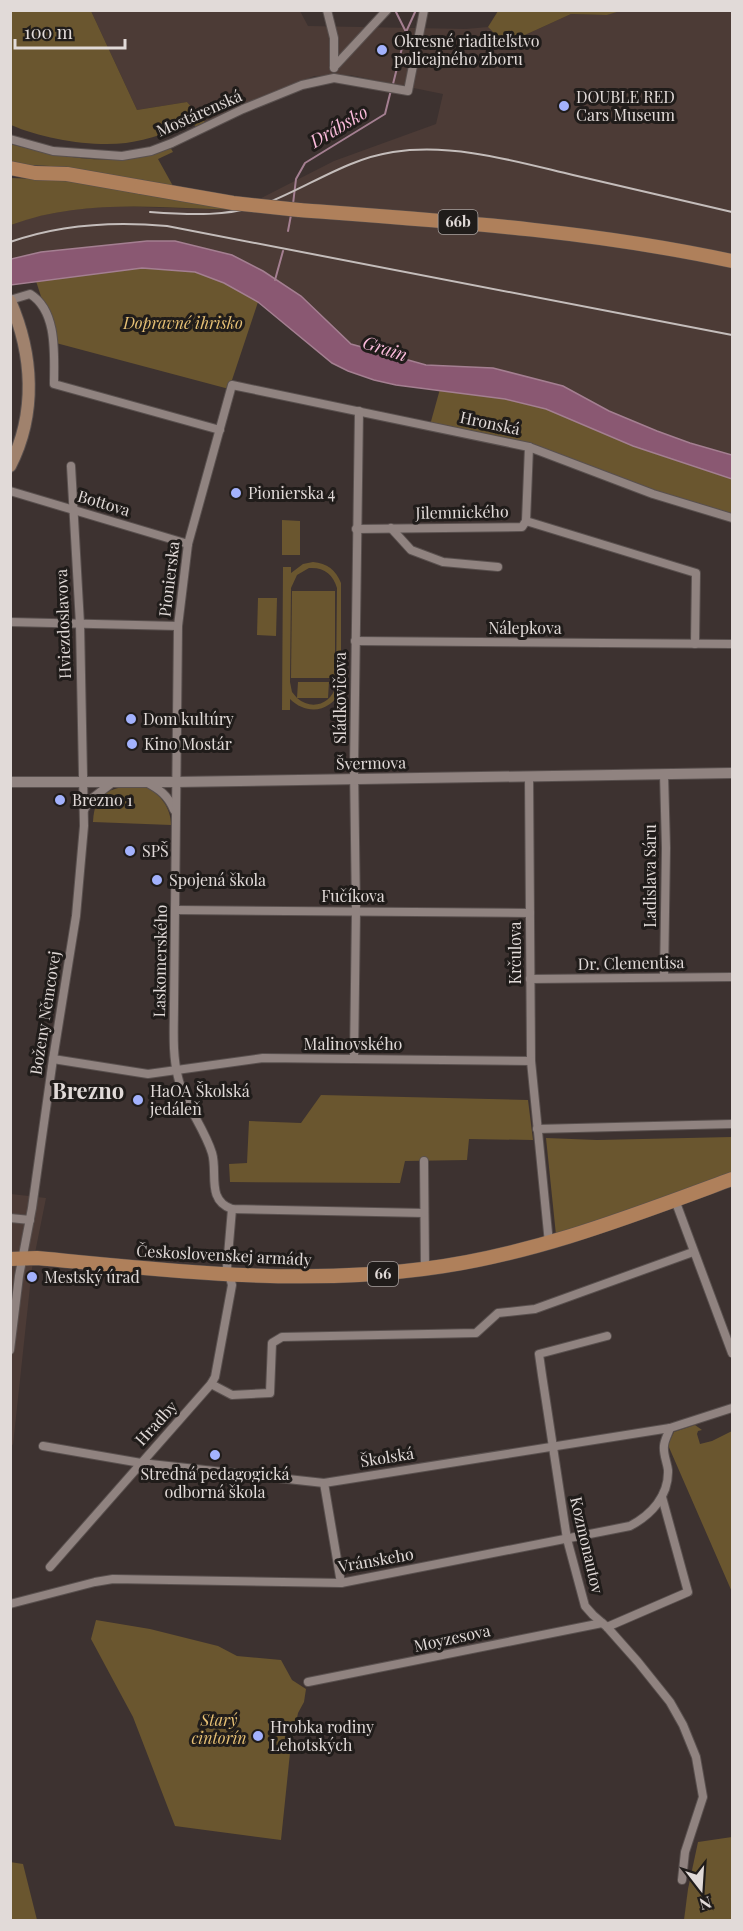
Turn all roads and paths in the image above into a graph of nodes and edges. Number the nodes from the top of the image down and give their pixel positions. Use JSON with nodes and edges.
{"nodes":[{"id":1,"x":327,"y":10,"type":"edge"},
{"id":2,"x":387,"y":10,"type":"edge"},
{"id":3,"x":424,"y":10,"type":"edge"},
{"id":4,"x":334,"y":67,"type":"junction"},
{"id":5,"x":334,"y":78,"type":"junction"},
{"id":6,"x":10,"y":139,"type":"edge"},
{"id":7,"x":10,"y":168,"type":"edge"},
{"id":8,"x":35,"y":173,"type":"junction"},
{"id":9,"x":10,"y":175,"type":"edge"},
{"id":10,"x":732,"y":261,"type":"edge"},
{"id":11,"x":10,"y":301,"type":"edge"},
{"id":12,"x":232,"y":385,"type":"joint"},
{"id":13,"x":359,"y":411,"type":"junction"},
{"id":14,"x":220,"y":430,"type":"junction"},
{"id":15,"x":529,"y":447,"type":"junction"},
{"id":16,"x":10,"y":466,"type":"edge"},
{"id":17,"x":70,"y":466,"type":"dead end"},
{"id":18,"x":10,"y":491,"type":"edge"},
{"id":19,"x":72,"y":509,"type":"junction"},
{"id":20,"x":732,"y":518,"type":"edge"},
{"id":21,"x":526,"y":520,"type":"junction"},
{"id":22,"x":391,"y":528,"type":"junction"},
{"id":23,"x":356,"y":529,"type":"junction"},
{"id":24,"x":188,"y":544,"type":"junction"},
{"id":25,"x":498,"y":567,"type":"dead end"},
{"id":26,"x":10,"y":622,"type":"edge"},
{"id":27,"x":80,"y":624,"type":"junction"},
{"id":28,"x":178,"y":626,"type":"junction"},
{"id":29,"x":355,"y":641,"type":"junction"},
{"id":30,"x":695,"y":644,"type":"junction"},
{"id":31,"x":732,"y":644,"type":"edge"},
{"id":32,"x":732,"y":773,"type":"edge"},
{"id":33,"x":664,"y":774,"type":"junction"},
{"id":34,"x":529,"y":776,"type":"junction"},
{"id":35,"x":354,"y":778,"type":"junction"},
{"id":36,"x":82,"y":781,"type":"junction"},
{"id":37,"x":114,"y":781,"type":"junction"},
{"id":38,"x":10,"y":782,"type":"edge"},
{"id":39,"x":145,"y":782,"type":"junction"},
{"id":40,"x":176,"y":782,"type":"junction"},
{"id":41,"x":84,"y":811,"type":"junction"},
{"id":42,"x":176,"y":819,"type":"junction"},
{"id":43,"x":176,"y":910,"type":"junction"},
{"id":44,"x":356,"y":911,"type":"junction"},
{"id":45,"x":530,"y":913,"type":"junction"},
{"id":46,"x":664,"y":977,"type":"junction"},
{"id":47,"x":732,"y":977,"type":"edge"},
{"id":48,"x":530,"y":979,"type":"junction"},
{"id":49,"x":354,"y":1058,"type":"junction"},
{"id":50,"x":53,"y":1059,"type":"junction"},
{"id":51,"x":531,"y":1061,"type":"junction"},
{"id":52,"x":176,"y":1070,"type":"junction"},
{"id":53,"x":732,"y":1125,"type":"edge"},
{"id":54,"x":537,"y":1129,"type":"junction"},
{"id":55,"x":424,"y":1161,"type":"dead end"},
{"id":56,"x":732,"y":1179,"type":"edge"},
{"id":57,"x":675,"y":1200,"type":"junction"},
{"id":58,"x":232,"y":1209,"type":"junction"},
{"id":59,"x":424,"y":1213,"type":"junction"},
{"id":60,"x":10,"y":1218,"type":"edge"},
{"id":61,"x":30,"y":1220,"type":"junction"},
{"id":62,"x":549,"y":1243,"type":"junction"},
{"id":63,"x":693,"y":1252,"type":"junction"},
{"id":64,"x":16,"y":1258,"type":"edge"},
{"id":65,"x":425,"y":1269,"type":"junction"},
{"id":66,"x":229,"y":1275,"type":"junction"},
{"id":67,"x":607,"y":1336,"type":"dead end"},
{"id":68,"x":10,"y":1350,"type":"edge"},
{"id":69,"x":732,"y":1353,"type":"edge"},
{"id":70,"x":211,"y":1384,"type":"junction"},
{"id":71,"x":732,"y":1408,"type":"edge"},
{"id":72,"x":670,"y":1428,"type":"junction"},
{"id":73,"x":552,"y":1445,"type":"junction"},
{"id":74,"x":43,"y":1446,"type":"dead end"},
{"id":75,"x":141,"y":1463,"type":"junction"},
{"id":76,"x":324,"y":1483,"type":"junction"},
{"id":77,"x":662,"y":1497,"type":"junction"},
{"id":78,"x":567,"y":1539,"type":"junction"},
{"id":79,"x":50,"y":1567,"type":"dead end"},
{"id":80,"x":340,"y":1583,"type":"junction"},
{"id":81,"x":10,"y":1604,"type":"edge"},
{"id":82,"x":604,"y":1625,"type":"junction"},
{"id":83,"x":308,"y":1682,"type":"dead end"},
{"id":84,"x":682,"y":1880,"type":"dead end"}],
"edges":[{"from":1,"to":4,"type":"street"},
{"from":2,"to":4,"type":"street"},
{"from":3,"to":5,"type":"street","name":"Mostárenská"},
{"from":4,"to":5,"type":"street"},
{"from":5,"to":6,"type":"street","name":"Mostárenská"},
{"from":7,"to":8,"type":"main road","number":"66b"},
{"from":8,"to":9,"type":"main road","number":"66b"},
{"from":8,"to":10,"type":"main road","number":"66b","bridge":true},
{"from":11,"to":14,"type":"street"},
{"from":11,"to":16,"type":"main road"},
{"from":12,"to":13,"type":"street","name":"Hronská"},
{"from":12,"to":14,"type":"street","name":"Pionierska"},
{"from":13,"to":15,"type":"street","name":"Hronská"},
{"from":13,"to":23,"type":"street","name":"Sládkovičova"},
{"from":14,"to":24,"type":"street","name":"Pionierska"},
{"from":15,"to":20,"type":"street","name":"Hronská"},
{"from":15,"to":21,"type":"street","name":"Jilemnického"},
{"from":17,"to":19,"type":"street","name":"Hviezdoslavova"},
{"from":18,"to":19,"type":"street","name":"Bottova"},
{"from":19,"to":24,"type":"street","name":"Bottova"},
{"from":19,"to":27,"type":"street","name":"Hviezdoslavova"},
{"from":21,"to":22,"type":"street","name":"Jilemnického"},
{"from":21,"to":30,"type":"street"},
{"from":22,"to":23,"type":"street","name":"Jilemnického"},
{"from":22,"to":25,"type":"street"},
{"from":23,"to":29,"type":"street","name":"Sládkovičova"},
{"from":24,"to":28,"type":"street","name":"Pionierska"},
{"from":26,"to":27,"type":"street"},
{"from":27,"to":28,"type":"street"},
{"from":27,"to":36,"type":"street","name":"Hviezdoslavova"},
{"from":28,"to":40,"type":"street","name":"Pionierska"},
{"from":29,"to":30,"type":"street","name":"Nálepkova"},
{"from":29,"to":35,"type":"street","name":"Sládkovičova"},
{"from":30,"to":31,"type":"street","name":"Nálepkova"},
{"from":32,"to":33,"type":"street","name":"Švermova"},
{"from":33,"to":34,"type":"street","name":"Švermova"},
{"from":33,"to":46,"type":"street","name":"Ladislava Sáru"},
{"from":34,"to":35,"type":"street","name":"Švermova"},
{"from":34,"to":45,"type":"street","name":"Krčulova"},
{"from":35,"to":40,"type":"street","name":"Švermova"},
{"from":35,"to":44,"type":"street","name":"Sládkovičova"},
{"from":36,"to":37,"type":"street","name":"Švermova"},
{"from":36,"to":38,"type":"street","name":"Švermova"},
{"from":36,"to":41,"type":"street","name":"Boženy Němcovej"},
{"from":37,"to":39,"type":"street","name":"Švermova"},
{"from":37,"to":41,"type":"street"},
{"from":39,"to":40,"type":"street","name":"Švermova"},
{"from":39,"to":42,"type":"street"},
{"from":40,"to":42,"type":"street","name":"Laskomerského"},
{"from":41,"to":50,"type":"street","name":"Boženy Němcovej"},
{"from":42,"to":43,"type":"street","name":"Laskomerského"},
{"from":43,"to":44,"type":"street","name":"Fučíkova"},
{"from":43,"to":52,"type":"street","name":"Laskomerského"},
{"from":44,"to":45,"type":"street","name":"Fučíkova"},
{"from":44,"to":49,"type":"street","name":"Sládkovičova"},
{"from":45,"to":48,"type":"street","name":"Krčulova"},
{"from":46,"to":47,"type":"street","name":"Dr. Clementisa"},
{"from":46,"to":48,"type":"street","name":"Dr. Clementisa"},
{"from":48,"to":51,"type":"street","name":"Krčulova"},
{"from":49,"to":51,"type":"street","name":"Malinovského"},
{"from":49,"to":52,"type":"street","name":"Malinovského"},
{"from":50,"to":52,"type":"street","name":"Malinovského"},
{"from":50,"to":61,"type":"street","name":"Boženy Němcovej"},
{"from":51,"to":54,"type":"street","name":"Krčulova"},
{"from":52,"to":58,"type":"street"},
{"from":53,"to":54,"type":"street"},
{"from":54,"to":62,"type":"street","name":"Krčulova"},
{"from":55,"to":59,"type":"street"},
{"from":56,"to":57,"type":"main road","name":"Československej armády","number":"66"},
{"from":57,"to":62,"type":"main road","name":"Československej armády","number":"66"},
{"from":57,"to":63,"type":"street"},
{"from":58,"to":59,"type":"street"},
{"from":58,"to":66,"type":"street","name":"Hradby"},
{"from":59,"to":65,"type":"street"},
{"from":60,"to":61,"type":"street"},
{"from":61,"to":64,"type":"street","name":"Boženy Němcovej"},
{"from":62,"to":65,"type":"main road","name":"Československej armády","number":"66"},
{"from":63,"to":69,"type":"street"},
{"from":63,"to":70,"type":"street"},
{"from":64,"to":66,"type":"main road","name":"Československej armády","number":"66"},
{"from":64,"to":68,"type":"street","name":"Boženy Němcovej"},
{"from":65,"to":66,"type":"main road","name":"Československej armády","number":"66"},
{"from":66,"to":70,"type":"street","name":"Hradby"},
{"from":67,"to":73,"type":"street","name":"Kozmonautov"},
{"from":70,"to":75,"type":"street","name":"Hradby"},
{"from":71,"to":72,"type":"street","name":"Školská"},
{"from":72,"to":73,"type":"street","name":"Školská"},
{"from":72,"to":77,"type":"street"},
{"from":73,"to":76,"type":"street","name":"Školská"},
{"from":73,"to":78,"type":"street","name":"Kozmonautov"},
{"from":74,"to":75,"type":"street","name":"Školská"},
{"from":75,"to":76,"type":"street","name":"Školská"},
{"from":75,"to":79,"type":"street","name":"Hradby"},
{"from":76,"to":80,"type":"street"},
{"from":77,"to":78,"type":"street","name":"Vránskeho"},
{"from":77,"to":82,"type":"street","name":"Moyzesova"},
{"from":78,"to":80,"type":"street","name":"Vránskeho"},
{"from":78,"to":82,"type":"street","name":"Kozmonautov"},
{"from":80,"to":81,"type":"street","name":"Vránskeho"},
{"from":82,"to":83,"type":"street","name":"Moyzesova"},
{"from":82,"to":84,"type":"street","name":"Kozmonautov"}]}
